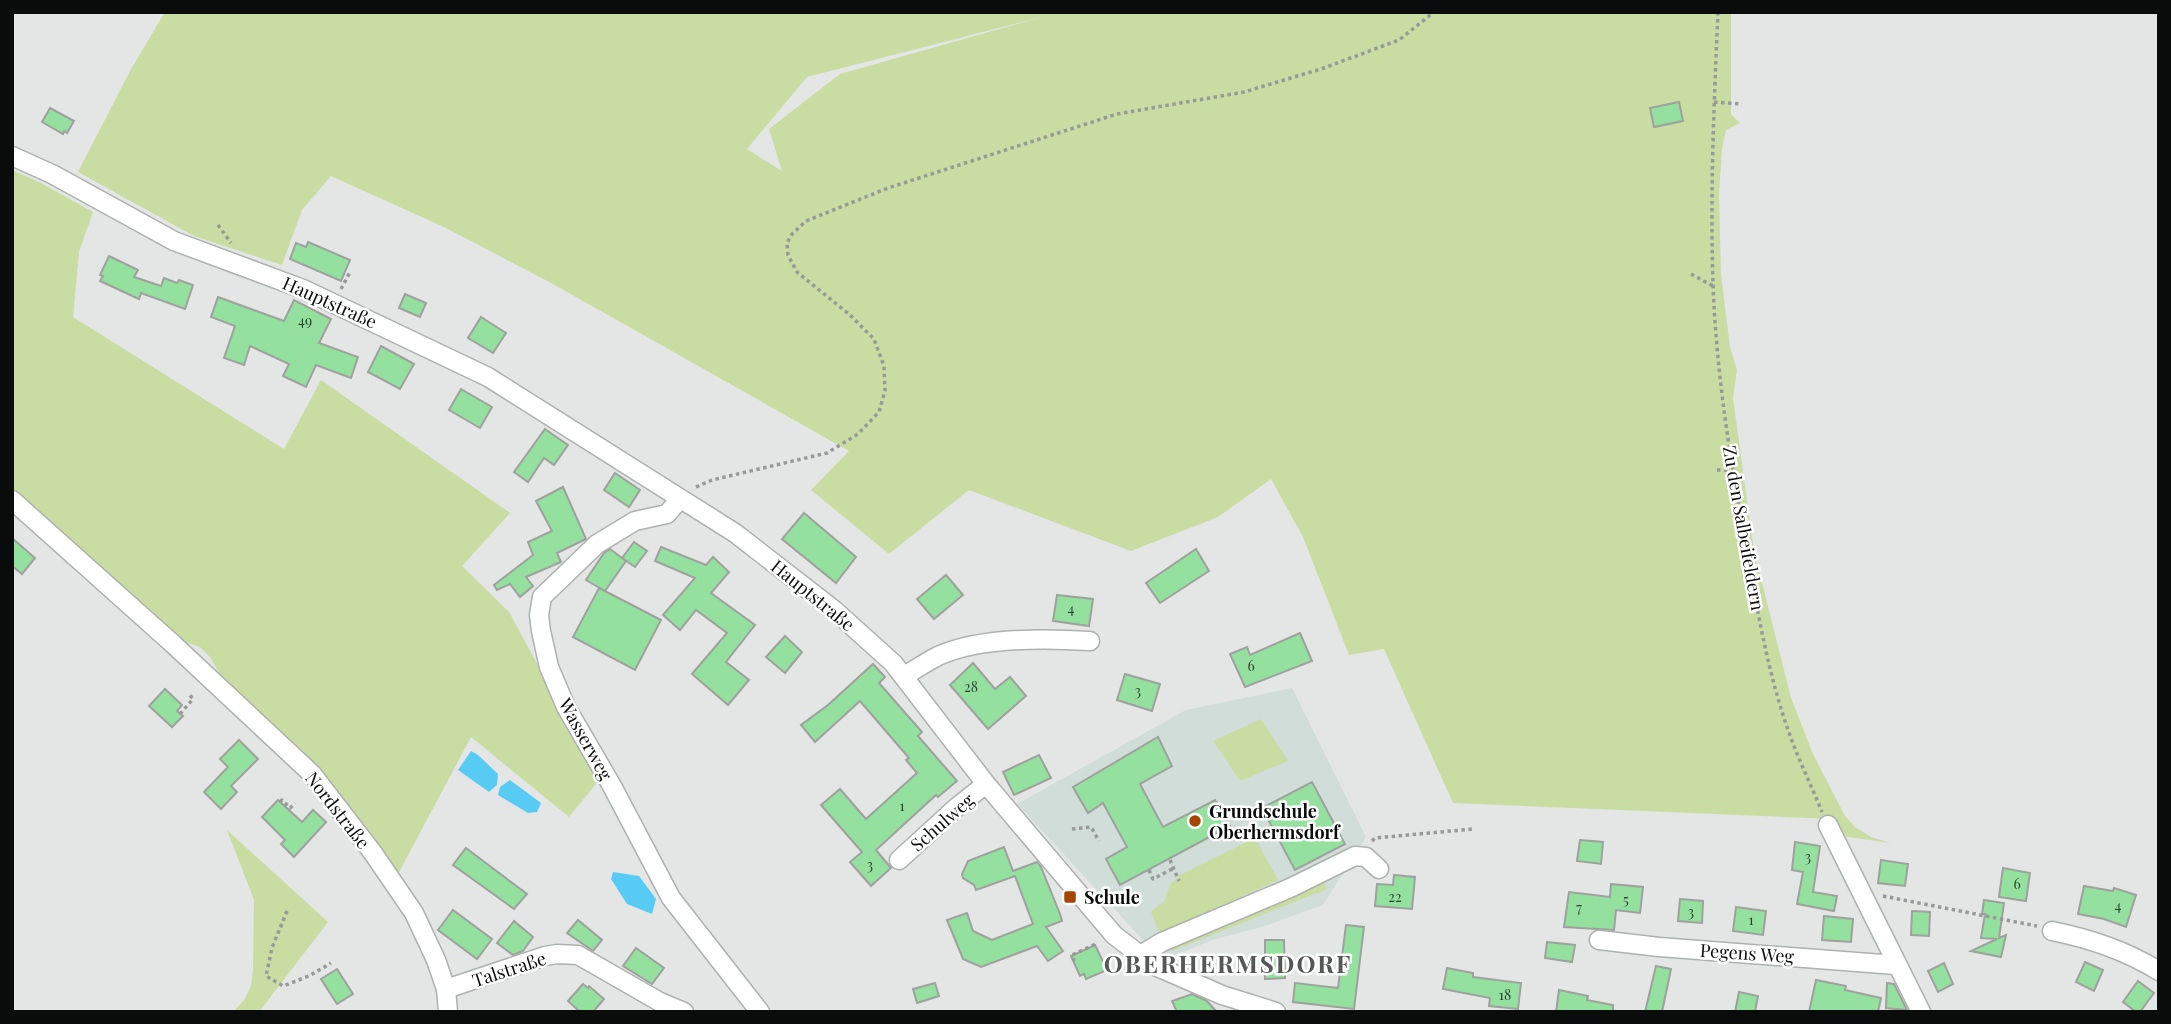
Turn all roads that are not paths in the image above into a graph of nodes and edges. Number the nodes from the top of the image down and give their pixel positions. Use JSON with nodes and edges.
{"nodes":[{"id":1,"x":12,"y":156,"type":"edge"},
{"id":2,"x":12,"y":500,"type":"edge"},
{"id":3,"x":680,"y":500,"type":"junction"},
{"id":4,"x":1090,"y":640,"type":"dead end"},
{"id":5,"x":904,"y":676,"type":"junction"},
{"id":6,"x":986,"y":784,"type":"junction"},
{"id":7,"x":1828,"y":825,"type":"road end"},
{"id":8,"x":899,"y":860,"type":"dead end"},
{"id":9,"x":1379,"y":869,"type":"dead end"},
{"id":10,"x":2052,"y":931,"type":"road end"},
{"id":11,"x":1599,"y":940,"type":"dead end"},
{"id":12,"x":1139,"y":956,"type":"junction"},
{"id":13,"x":1896,"y":964,"type":"junction"},
{"id":14,"x":2159,"y":971,"type":"edge"},
{"id":15,"x":446,"y":989,"type":"junction"},
{"id":16,"x":448,"y":1012,"type":"edge"},
{"id":17,"x":684,"y":1012,"type":"edge"},
{"id":18,"x":760,"y":1012,"type":"edge"},
{"id":19,"x":1276,"y":1012,"type":"edge"},
{"id":20,"x":1921,"y":1012,"type":"edge"}],
"edges":[{"from":1,"to":3,"type":"street","name":"Hauptstraße"},
{"from":2,"to":15,"type":"street","name":"Nordstraße"},
{"from":3,"to":5,"type":"street","name":"Hauptstraße"},
{"from":3,"to":18,"type":"street","name":"Wasserweg"},
{"from":4,"to":5,"type":"street"},
{"from":5,"to":6,"type":"street","name":"Hauptstraße"},
{"from":6,"to":8,"type":"street","name":"Schulweg"},
{"from":6,"to":12,"type":"street","name":"Hauptstraße"},
{"from":7,"to":13,"type":"street"},
{"from":9,"to":12,"type":"street"},
{"from":10,"to":14,"type":"street"},
{"from":11,"to":13,"type":"street","name":"Pegens Weg"},
{"from":12,"to":19,"type":"street","name":"Hauptstraße"},
{"from":13,"to":20,"type":"street"},
{"from":15,"to":16,"type":"street","name":"Nordstraße"},
{"from":15,"to":17,"type":"street","name":"Talstraße"}]}
